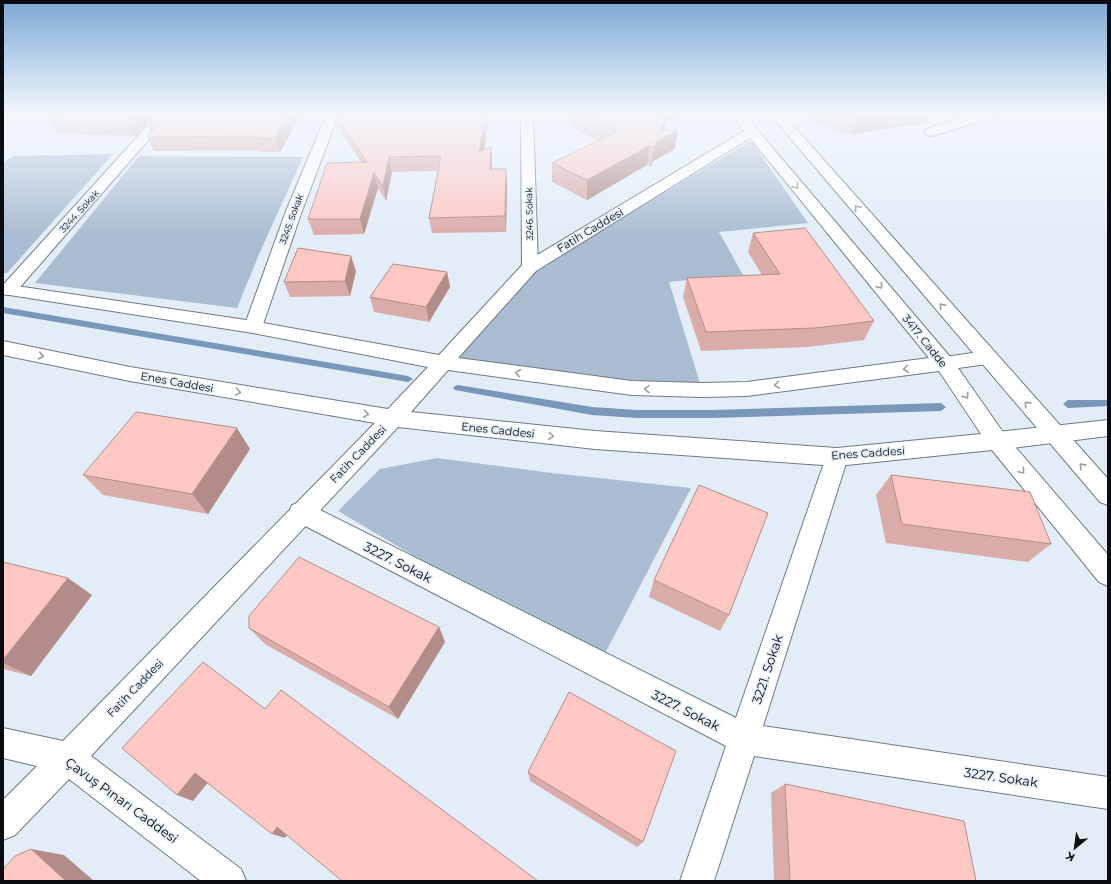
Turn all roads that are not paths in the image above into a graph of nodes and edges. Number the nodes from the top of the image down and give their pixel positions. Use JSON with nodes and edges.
{"nodes":[{"id":1,"x":128,"y":154,"type":"edge"},
{"id":2,"x":317,"y":154,"type":"edge"},
{"id":3,"x":528,"y":154,"type":"edge"},
{"id":4,"x":715,"y":154,"type":"edge"},
{"id":5,"x":770,"y":154,"type":"edge"},
{"id":6,"x":811,"y":154,"type":"edge"},
{"id":7,"x":530,"y":267,"type":"junction"},
{"id":8,"x":5,"y":290,"type":"edge"},
{"id":9,"x":253,"y":327,"type":"junction"},
{"id":10,"x":3,"y":348,"type":"edge"},
{"id":11,"x":987,"y":358,"type":"junction"},
{"id":12,"x":443,"y":363,"type":"junction"},
{"id":13,"x":944,"y":364,"type":"junction"},
{"id":14,"x":393,"y":418,"type":"junction"},
{"id":15,"x":1108,"y":428,"type":"edge"},
{"id":16,"x":1053,"y":434,"type":"junction"},
{"id":17,"x":997,"y":441,"type":"junction"},
{"id":18,"x":837,"y":457,"type":"junction"},
{"id":19,"x":1108,"y":495,"type":"edge"},
{"id":20,"x":302,"y":512,"type":"junction"},
{"id":21,"x":1108,"y":574,"type":"edge"},
{"id":22,"x":744,"y":739,"type":"junction"},
{"id":23,"x":3,"y":743,"type":"edge"},
{"id":24,"x":68,"y":758,"type":"junction"},
{"id":25,"x":1108,"y":793,"type":"edge"},
{"id":26,"x":3,"y":823,"type":"edge"},
{"id":27,"x":229,"y":881,"type":"edge"},
{"id":28,"x":697,"y":881,"type":"edge"}],
"edges":[{"from":1,"to":8,"type":"street","name":"3244. Sokak"},
{"from":2,"to":9,"type":"street","name":"3245. Sokak"},
{"from":3,"to":7,"type":"street","name":"3246. Sokak"},
{"from":4,"to":7,"type":"street","name":"Fatih Caddesi"},
{"from":5,"to":13,"type":"street","name":"3417. Cadde","one_way":true},
{"from":11,"to":6,"type":"street","one_way":true},
{"from":7,"to":12,"type":"street","name":"Fatih Caddesi"},
{"from":8,"to":9,"type":"street"},
{"from":9,"to":12,"type":"street"},
{"from":10,"to":14,"type":"street","name":"Enes Caddesi","one_way":true},
{"from":11,"to":13,"type":"street"},
{"from":16,"to":11,"type":"street","one_way":true},
{"from":13,"to":12,"type":"street","one_way":true},
{"from":12,"to":14,"type":"street","name":"Fatih Caddesi"},
{"from":13,"to":17,"type":"street","name":"3417. Cadde","one_way":true},
{"from":14,"to":18,"type":"street","name":"Enes Caddesi","one_way":true},
{"from":14,"to":20,"type":"street","name":"Fatih Caddesi"},
{"from":15,"to":16,"type":"street"},
{"from":16,"to":17,"type":"street","name":"Enes Caddesi"},
{"from":19,"to":16,"type":"street","one_way":true},
{"from":17,"to":18,"type":"street","name":"Enes Caddesi"},
{"from":17,"to":21,"type":"street","name":"3417. Cadde","one_way":true},
{"from":18,"to":22,"type":"street","name":"3221. Sokak"},
{"from":20,"to":22,"type":"street","name":"3227. Sokak"},
{"from":20,"to":24,"type":"street","name":"Fatih Caddesi"},
{"from":22,"to":25,"type":"street","name":"3227. Sokak"},
{"from":22,"to":28,"type":"street","name":"3221. Sokak"},
{"from":23,"to":24,"type":"street","name":"Çavuş Pınarı Caddesi"},
{"from":24,"to":26,"type":"street","name":"Fatih Caddesi"},
{"from":24,"to":27,"type":"street","name":"Çavuş Pınarı Caddesi"}]}
